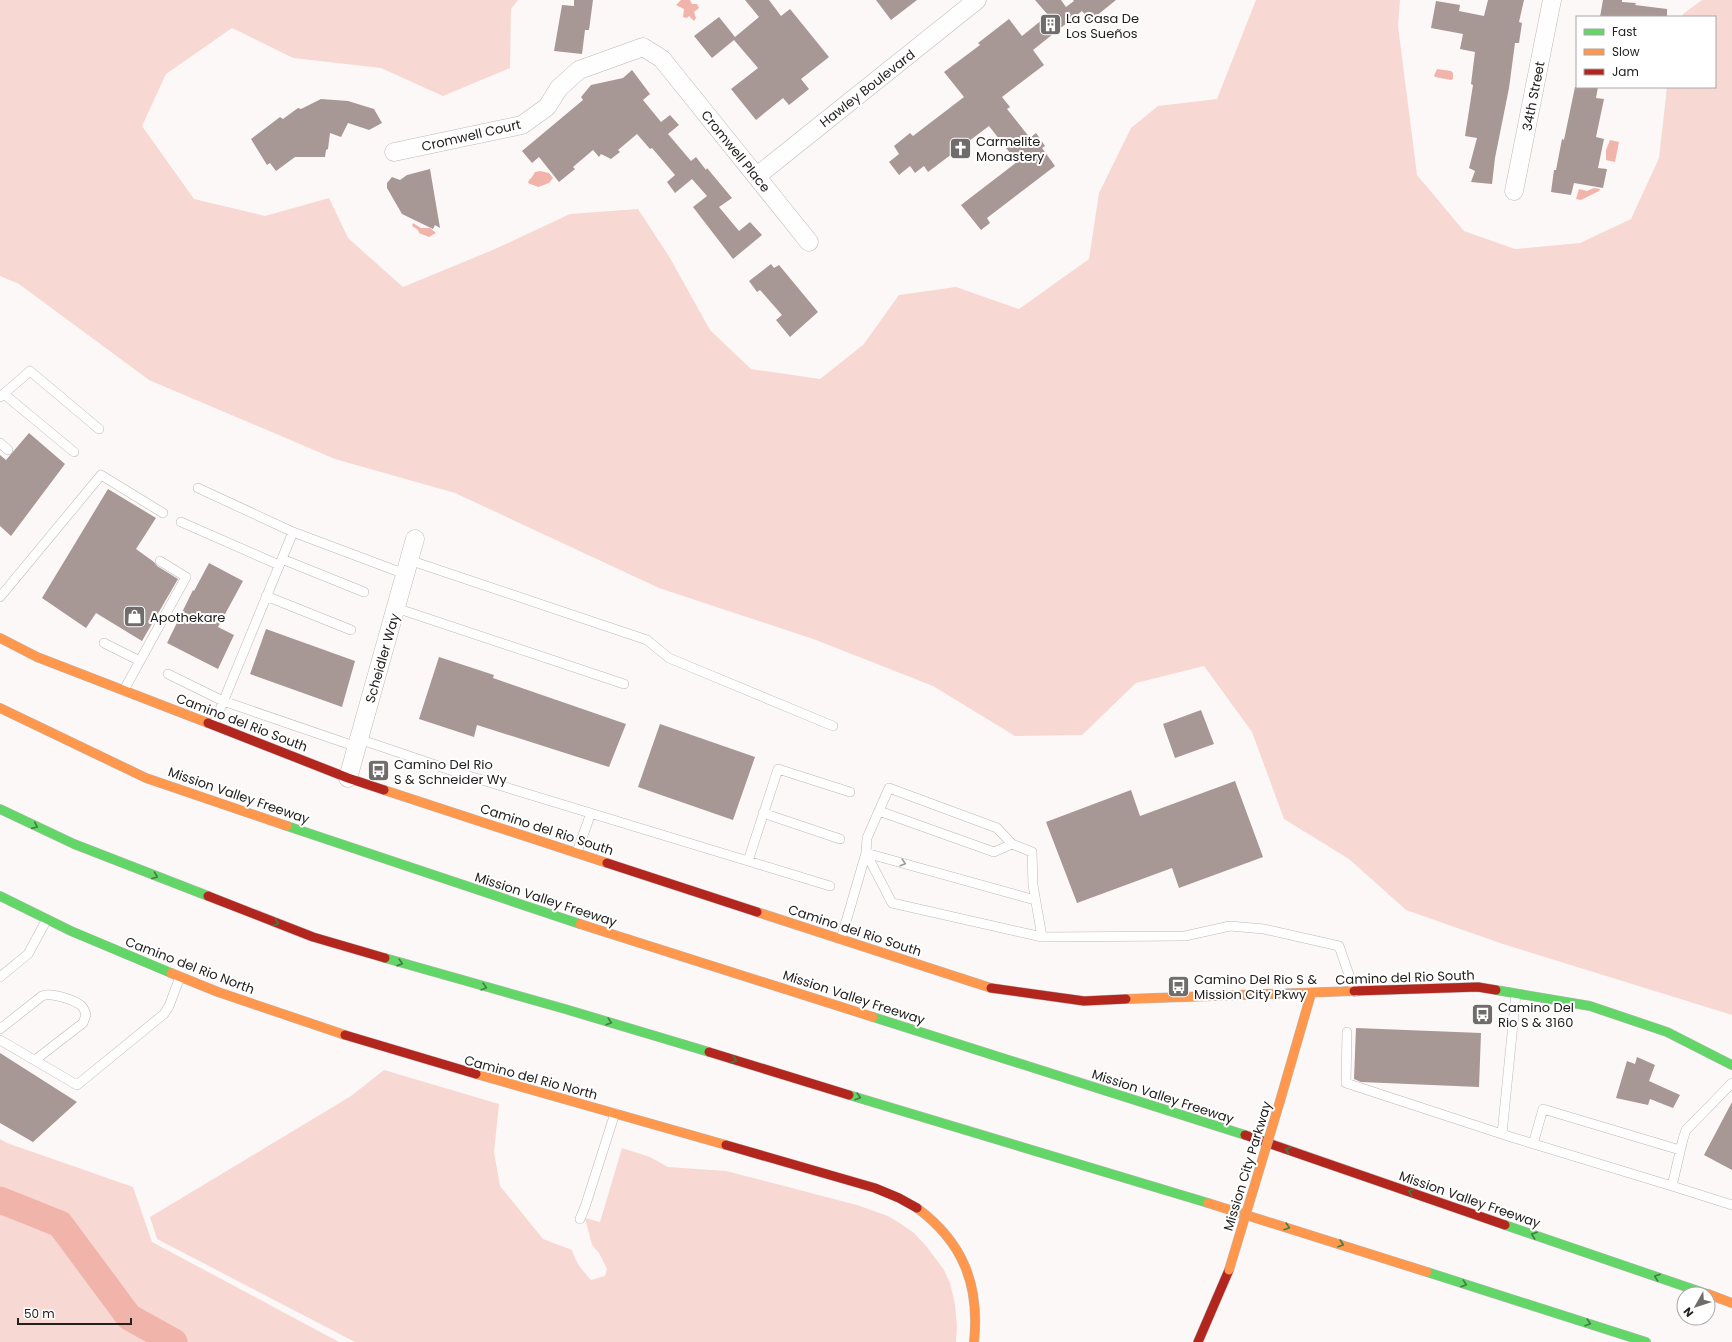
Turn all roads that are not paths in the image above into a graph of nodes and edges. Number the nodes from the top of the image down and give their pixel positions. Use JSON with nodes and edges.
{"nodes":[{"id":1,"x":977,"y":0,"type":"edge"},
{"id":2,"x":1552,"y":0,"type":"edge"},
{"id":3,"x":662,"y":59,"type":"joint"},
{"id":4,"x":394,"y":152,"type":"dead end"},
{"id":5,"x":756,"y":176,"type":"junction"},
{"id":6,"x":1514,"y":191,"type":"dead end"},
{"id":7,"x":809,"y":242,"type":"dead end"},
{"id":8,"x":2,"y":395,"type":"edge"},
{"id":9,"x":99,"y":429,"type":"dead end"},
{"id":10,"x":0,"y":443,"type":"edge"},
{"id":11,"x":8,"y":450,"type":"dead end"},
{"id":12,"x":74,"y":452,"type":"dead end"},
{"id":13,"x":198,"y":488,"type":"dead end"},
{"id":14,"x":163,"y":513,"type":"dead end"},
{"id":15,"x":181,"y":522,"type":"dead end"},
{"id":16,"x":292,"y":532,"type":"junction"},
{"id":17,"x":415,"y":539,"type":"dead end"},
{"id":18,"x":160,"y":561,"type":"dead end"},
{"id":19,"x":280,"y":562,"type":"junction"},
{"id":20,"x":407,"y":567,"type":"junction"},
{"id":21,"x":364,"y":592,"type":"dead end"},
{"id":22,"x":266,"y":596,"type":"junction"},
{"id":23,"x":0,"y":597,"type":"edge"},
{"id":24,"x":396,"y":608,"type":"junction"},
{"id":25,"x":351,"y":630,"type":"dead end"},
{"id":26,"x":0,"y":638,"type":"edge"},
{"id":27,"x":104,"y":644,"type":"dead end"},
{"id":28,"x":140,"y":661,"type":"junction"},
{"id":29,"x":168,"y":674,"type":"dead end"},
{"id":30,"x":624,"y":684,"type":"dead end"},
{"id":31,"x":124,"y":690,"type":"junction"},
{"id":32,"x":223,"y":701,"type":"junction"},
{"id":33,"x":0,"y":708,"type":"edge"},
{"id":34,"x":214,"y":724,"type":"junction"},
{"id":35,"x":833,"y":726,"type":"dead end"},
{"id":36,"x":358,"y":743,"type":"junction"},
{"id":37,"x":348,"y":778,"type":"junction"},
{"id":38,"x":850,"y":792,"type":"dead end"},
{"id":39,"x":0,"y":809,"type":"edge"},
{"id":40,"x":879,"y":811,"type":"junction"},
{"id":41,"x":591,"y":813,"type":"junction"},
{"id":42,"x":763,"y":813,"type":"junction"},
{"id":43,"x":840,"y":839,"type":"dead end"},
{"id":44,"x":1012,"y":844,"type":"junction"},
{"id":45,"x":578,"y":852,"type":"junction"},
{"id":46,"x":866,"y":852,"type":"junction"},
{"id":47,"x":748,"y":861,"type":"junction"},
{"id":48,"x":830,"y":886,"type":"dead end"},
{"id":49,"x":0,"y":896,"type":"edge"},
{"id":50,"x":1035,"y":900,"type":"junction"},
{"id":51,"x":46,"y":920,"type":"junction"},
{"id":52,"x":1042,"y":937,"type":"junction"},
{"id":53,"x":841,"y":939,"type":"junction"},
{"id":54,"x":0,"y":977,"type":"edge"},
{"id":55,"x":180,"y":978,"type":"junction"},
{"id":56,"x":1355,"y":992,"type":"junction"},
{"id":57,"x":1516,"y":993,"type":"junction"},
{"id":58,"x":1311,"y":994,"type":"junction"},
{"id":59,"x":0,"y":1029,"type":"edge"},
{"id":60,"x":1348,"y":1032,"type":"dead end"},
{"id":61,"x":0,"y":1040,"type":"edge"},
{"id":62,"x":35,"y":1060,"type":"junction"},
{"id":63,"x":1732,"y":1064,"type":"edge"},
{"id":64,"x":1732,"y":1083,"type":"edge"},
{"id":65,"x":615,"y":1113,"type":"junction"},
{"id":66,"x":1502,"y":1134,"type":"junction"},
{"id":67,"x":1533,"y":1144,"type":"junction"},
{"id":68,"x":1680,"y":1150,"type":"junction"},
{"id":69,"x":1672,"y":1186,"type":"junction"},
{"id":70,"x":1732,"y":1205,"type":"edge"},
{"id":71,"x":580,"y":1219,"type":"dead end"},
{"id":72,"x":1685,"y":1286,"type":"edge"},
{"id":73,"x":1716,"y":1297,"type":"edge"},
{"id":74,"x":1732,"y":1302,"type":"edge"},
{"id":75,"x":974,"y":1342,"type":"edge"},
{"id":76,"x":1198,"y":1342,"type":"edge"},
{"id":77,"x":1646,"y":1342,"type":"edge"}],
"edges":[{"from":1,"to":5,"type":"street","name":"Hawley Boulevard"},
{"from":2,"to":6,"type":"street","name":"34th Street"},
{"from":3,"to":4,"type":"street","name":"Cromwell Court"},
{"from":3,"to":5,"type":"street","name":"Cromwell Place"},
{"from":5,"to":7,"type":"street","name":"Cromwell Place"},
{"from":8,"to":9,"type":"lane"},
{"from":8,"to":12,"type":"lane"},
{"from":10,"to":11,"type":"lane"},
{"from":13,"to":16,"type":"lane"},
{"from":14,"to":23,"type":"lane"},
{"from":15,"to":19,"type":"lane"},
{"from":16,"to":19,"type":"lane"},
{"from":16,"to":20,"type":"lane"},
{"from":17,"to":20,"type":"street","name":"Scheidler Way"},
{"from":18,"to":28,"type":"lane"},
{"from":19,"to":21,"type":"lane"},
{"from":19,"to":22,"type":"lane"},
{"from":20,"to":24,"type":"street","name":"Scheidler Way"},
{"from":20,"to":35,"type":"lane"},
{"from":22,"to":25,"type":"lane"},
{"from":22,"to":32,"type":"lane"},
{"from":24,"to":30,"type":"lane"},
{"from":24,"to":36,"type":"street","name":"Scheidler Way"},
{"from":26,"to":31,"type":"main road","name":"Camino del Rio South"},
{"from":27,"to":28,"type":"lane"},
{"from":28,"to":31,"type":"lane"},
{"from":29,"to":32,"type":"lane"},
{"from":31,"to":34,"type":"main road","name":"Camino del Rio South"},
{"from":32,"to":34,"type":"lane"},
{"from":32,"to":36,"type":"lane"},
{"from":72,"to":33,"type":"main road","name":"Mission Valley Freeway","one_way":true},
{"from":34,"to":37,"type":"main road","name":"Camino del Rio South"},
{"from":36,"to":37,"type":"street","name":"Scheidler Way"},
{"from":36,"to":41,"type":"lane"},
{"from":37,"to":45,"type":"main road","name":"Camino del Rio South"},
{"from":38,"to":42,"type":"lane"},
{"from":39,"to":77,"type":"main road","one_way":true},
{"from":40,"to":44,"type":"lane"},
{"from":40,"to":44,"type":"lane"},
{"from":40,"to":46,"type":"lane"},
{"from":41,"to":45,"type":"lane"},
{"from":41,"to":47,"type":"lane"},
{"from":42,"to":43,"type":"lane"},
{"from":42,"to":47,"type":"lane"},
{"from":44,"to":50,"type":"lane"},
{"from":45,"to":53,"type":"main road","name":"Camino del Rio South"},
{"from":46,"to":50,"type":"lane","one_way":true},
{"from":46,"to":52,"type":"lane"},
{"from":46,"to":53,"type":"lane"},
{"from":47,"to":48,"type":"lane"},
{"from":49,"to":51,"type":"main road","name":"Camino del Rio North"},
{"from":50,"to":52,"type":"lane"},
{"from":51,"to":54,"type":"lane"},
{"from":51,"to":55,"type":"main road","name":"Camino del Rio North"},
{"from":52,"to":56,"type":"lane"},
{"from":53,"to":58,"type":"main road","name":"Camino del Rio South"},
{"from":55,"to":62,"type":"lane"},
{"from":55,"to":65,"type":"main road","name":"Camino del Rio North"},
{"from":56,"to":57,"type":"main road","name":"Camino del Rio South"},
{"from":56,"to":58,"type":"main road","name":"Camino del Rio South"},
{"from":57,"to":63,"type":"main road","name":"Camino del Rio South"},
{"from":57,"to":66,"type":"lane"},
{"from":58,"to":76,"type":"main road","name":"Mission City Parkway","bridge":true},
{"from":59,"to":62,"type":"lane"},
{"from":60,"to":66,"type":"lane"},
{"from":61,"to":62,"type":"lane"},
{"from":64,"to":68,"type":"lane"},
{"from":65,"to":71,"type":"lane"},
{"from":65,"to":75,"type":"main road","name":"Camino del Rio North"},
{"from":66,"to":67,"type":"lane"},
{"from":67,"to":68,"type":"lane"},
{"from":67,"to":69,"type":"lane"},
{"from":68,"to":69,"type":"lane"},
{"from":69,"to":70,"type":"lane"},
{"from":73,"to":74,"type":"main road","name":"Mission Valley Freeway"}]}
